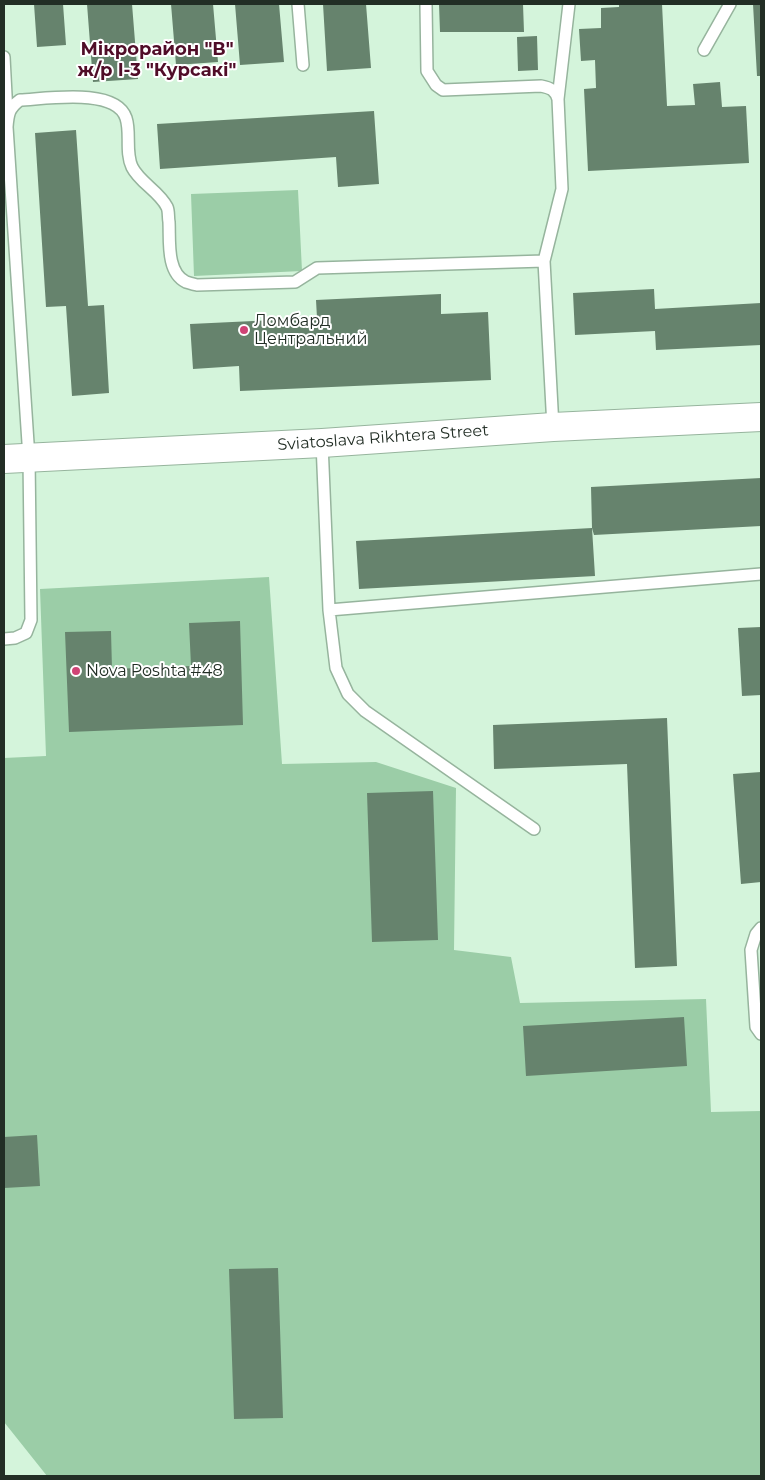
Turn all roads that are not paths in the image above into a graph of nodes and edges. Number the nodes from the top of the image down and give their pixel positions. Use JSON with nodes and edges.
{"nodes":[{"id":1,"x":298,"y":4,"type":"edge"},
{"id":2,"x":426,"y":4,"type":"edge"},
{"id":3,"x":569,"y":4,"type":"edge"},
{"id":4,"x":730,"y":4,"type":"edge"},
{"id":5,"x":704,"y":50,"type":"dead end"},
{"id":6,"x":4,"y":57,"type":"edge"},
{"id":7,"x":303,"y":66,"type":"dead end"},
{"id":8,"x":558,"y":100,"type":"junction"},
{"id":9,"x":8,"y":116,"type":"junction"},
{"id":10,"x":544,"y":261,"type":"junction"},
{"id":11,"x":761,"y":417,"type":"edge"},
{"id":12,"x":553,"y":427,"type":"junction"},
{"id":13,"x":322,"y":443,"type":"junction"},
{"id":14,"x":16,"y":458,"type":"edge"},
{"id":15,"x":761,"y":574,"type":"edge"},
{"id":16,"x":329,"y":610,"type":"junction"},
{"id":17,"x":4,"y":639,"type":"edge"},
{"id":18,"x":534,"y":829,"type":"dead end"},
{"id":19,"x":761,"y":928,"type":"edge"},
{"id":20,"x":761,"y":1034,"type":"edge"}],
"edges":[{"from":1,"to":7,"type":"lane"},
{"from":2,"to":8,"type":"lane"},
{"from":3,"to":8,"type":"lane"},
{"from":4,"to":5,"type":"lane"},
{"from":6,"to":9,"type":"lane"},
{"from":8,"to":10,"type":"lane"},
{"from":9,"to":10,"type":"lane"},
{"from":9,"to":14,"type":"lane"},
{"from":10,"to":12,"type":"lane"},
{"from":11,"to":12,"type":"main road","name":"Sviatoslava Rikhtera Street"},
{"from":12,"to":13,"type":"main road","name":"Sviatoslava Rikhtera Street"},
{"from":13,"to":14,"type":"main road","name":"Sviatoslava Rikhtera Street"},
{"from":13,"to":16,"type":"lane"},
{"from":14,"to":17,"type":"lane"},
{"from":15,"to":16,"type":"lane"},
{"from":16,"to":18,"type":"lane"},
{"from":19,"to":20,"type":"lane"}]}
